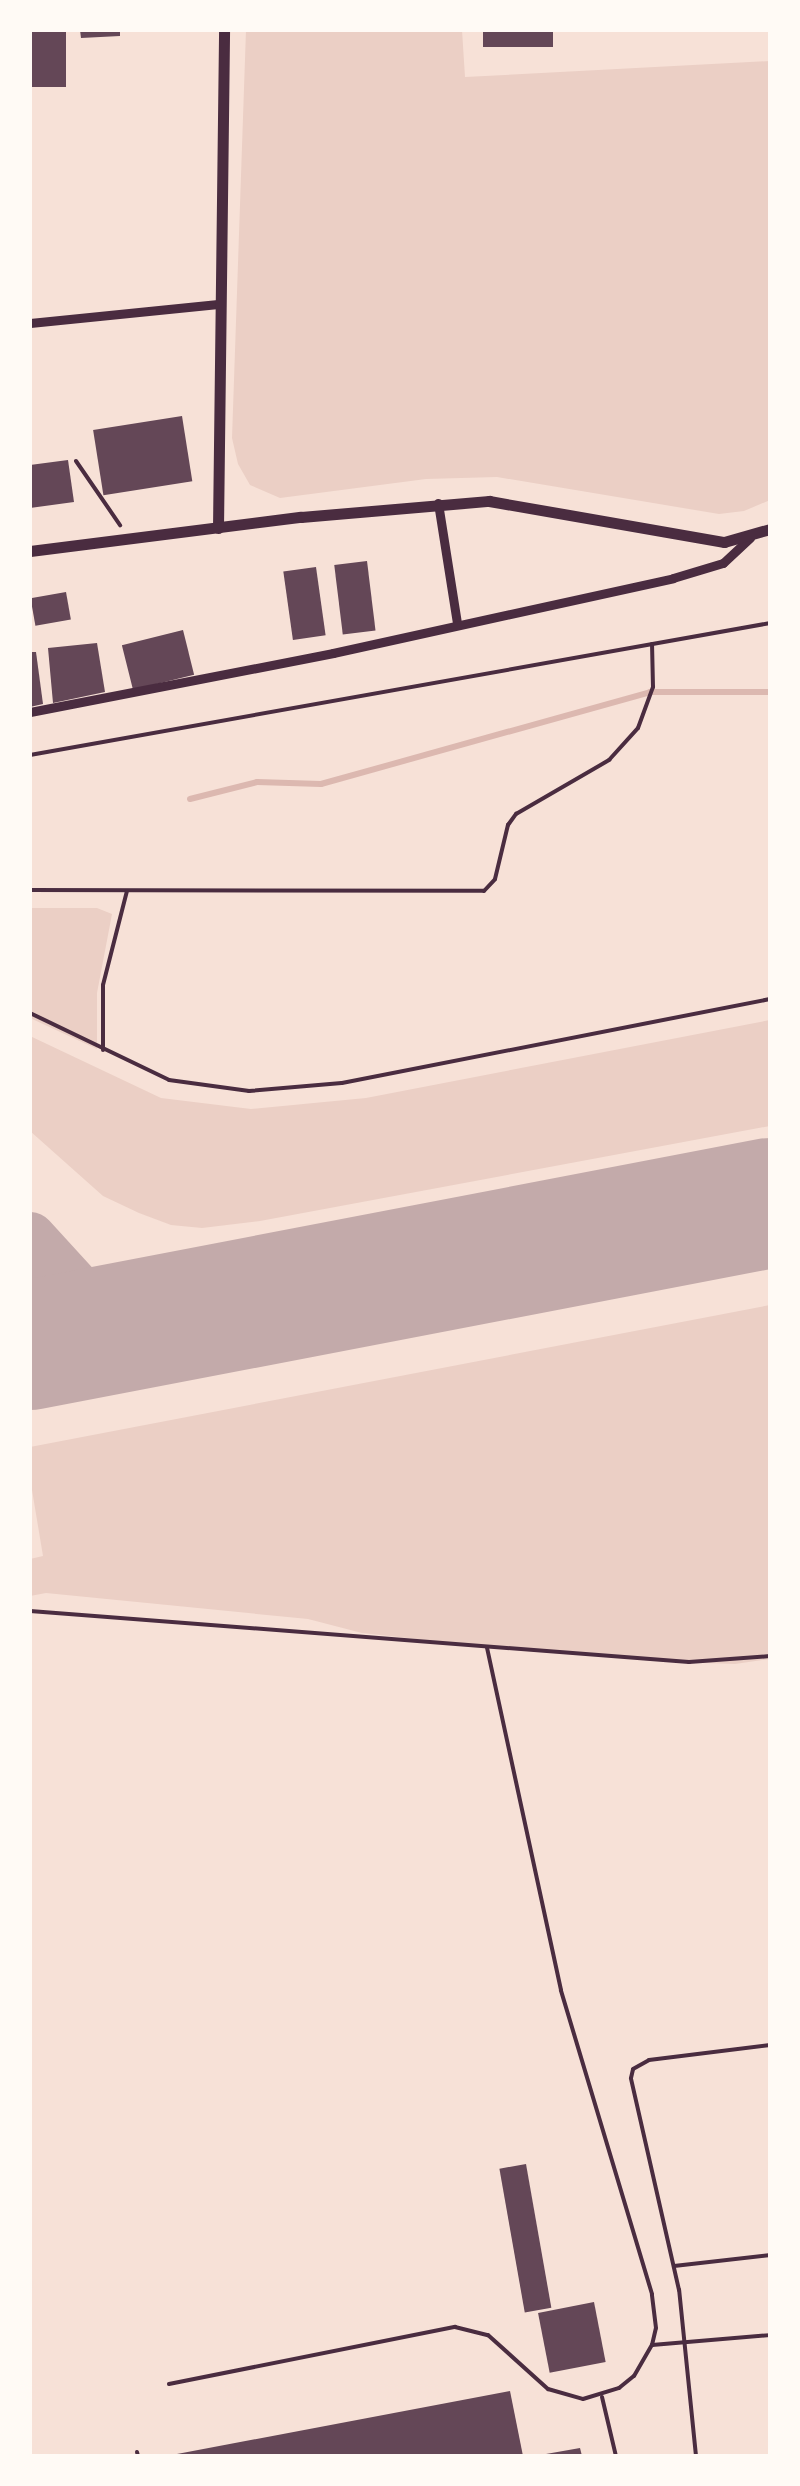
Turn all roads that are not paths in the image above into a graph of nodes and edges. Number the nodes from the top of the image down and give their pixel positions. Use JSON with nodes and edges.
{"nodes":[{"id":1,"x":224,"y":30,"type":"edge"},
{"id":2,"x":218,"y":304,"type":"junction"},
{"id":3,"x":30,"y":323,"type":"edge"},
{"id":4,"x":438,"y":503,"type":"junction"},
{"id":5,"x":218,"y":528,"type":"junction"},
{"id":6,"x":770,"y":529,"type":"edge"},
{"id":7,"x":750,"y":538,"type":"junction"},
{"id":8,"x":30,"y":551,"type":"edge"},
{"id":9,"x":457,"y":623,"type":"junction"},
{"id":10,"x":770,"y":624,"type":"edge"},
{"id":11,"x":652,"y":644,"type":"junction"},
{"id":12,"x":30,"y":712,"type":"edge"},
{"id":13,"x":30,"y":755,"type":"edge"},
{"id":14,"x":30,"y":890,"type":"edge"},
{"id":15,"x":127,"y":890,"type":"junction"},
{"id":16,"x":770,"y":999,"type":"edge"},
{"id":17,"x":30,"y":1014,"type":"edge"},
{"id":18,"x":103,"y":1050,"type":"junction"},
{"id":19,"x":30,"y":1611,"type":"edge"},
{"id":20,"x":487,"y":1647,"type":"junction"},
{"id":21,"x":770,"y":1656,"type":"edge"},
{"id":22,"x":770,"y":2045,"type":"edge"},
{"id":23,"x":770,"y":2255,"type":"edge"},
{"id":24,"x":674,"y":2266,"type":"junction"},
{"id":25,"x":770,"y":2335,"type":"edge"},
{"id":26,"x":686,"y":2342,"type":"junction"},
{"id":27,"x":652,"y":2345,"type":"junction"},
{"id":28,"x":169,"y":2384,"type":"dead end"},
{"id":29,"x":601,"y":2396,"type":"junction"},
{"id":30,"x":616,"y":2456,"type":"edge"},
{"id":31,"x":696,"y":2456,"type":"edge"}],
"edges":[{"from":1,"to":2,"type":"street"},
{"from":2,"to":3,"type":"street"},
{"from":2,"to":5,"type":"street"},
{"from":4,"to":5,"type":"street"},
{"from":4,"to":7,"type":"street"},
{"from":4,"to":9,"type":"street"},
{"from":5,"to":8,"type":"street"},
{"from":6,"to":7,"type":"street"},
{"from":7,"to":9,"type":"street"},
{"from":9,"to":12,"type":"street"},
{"from":10,"to":11,"type":"lane"},
{"from":11,"to":13,"type":"lane"},
{"from":11,"to":15,"type":"lane"},
{"from":14,"to":15,"type":"lane"},
{"from":15,"to":18,"type":"lane"},
{"from":16,"to":18,"type":"lane"},
{"from":17,"to":18,"type":"lane"},
{"from":19,"to":20,"type":"lane"},
{"from":20,"to":21,"type":"lane"},
{"from":20,"to":27,"type":"lane"},
{"from":22,"to":24,"type":"lane"},
{"from":23,"to":24,"type":"lane"},
{"from":24,"to":26,"type":"lane"},
{"from":25,"to":26,"type":"lane"},
{"from":26,"to":27,"type":"lane"},
{"from":26,"to":31,"type":"lane"},
{"from":27,"to":29,"type":"lane"},
{"from":28,"to":29,"type":"lane"},
{"from":29,"to":30,"type":"lane"}]}
